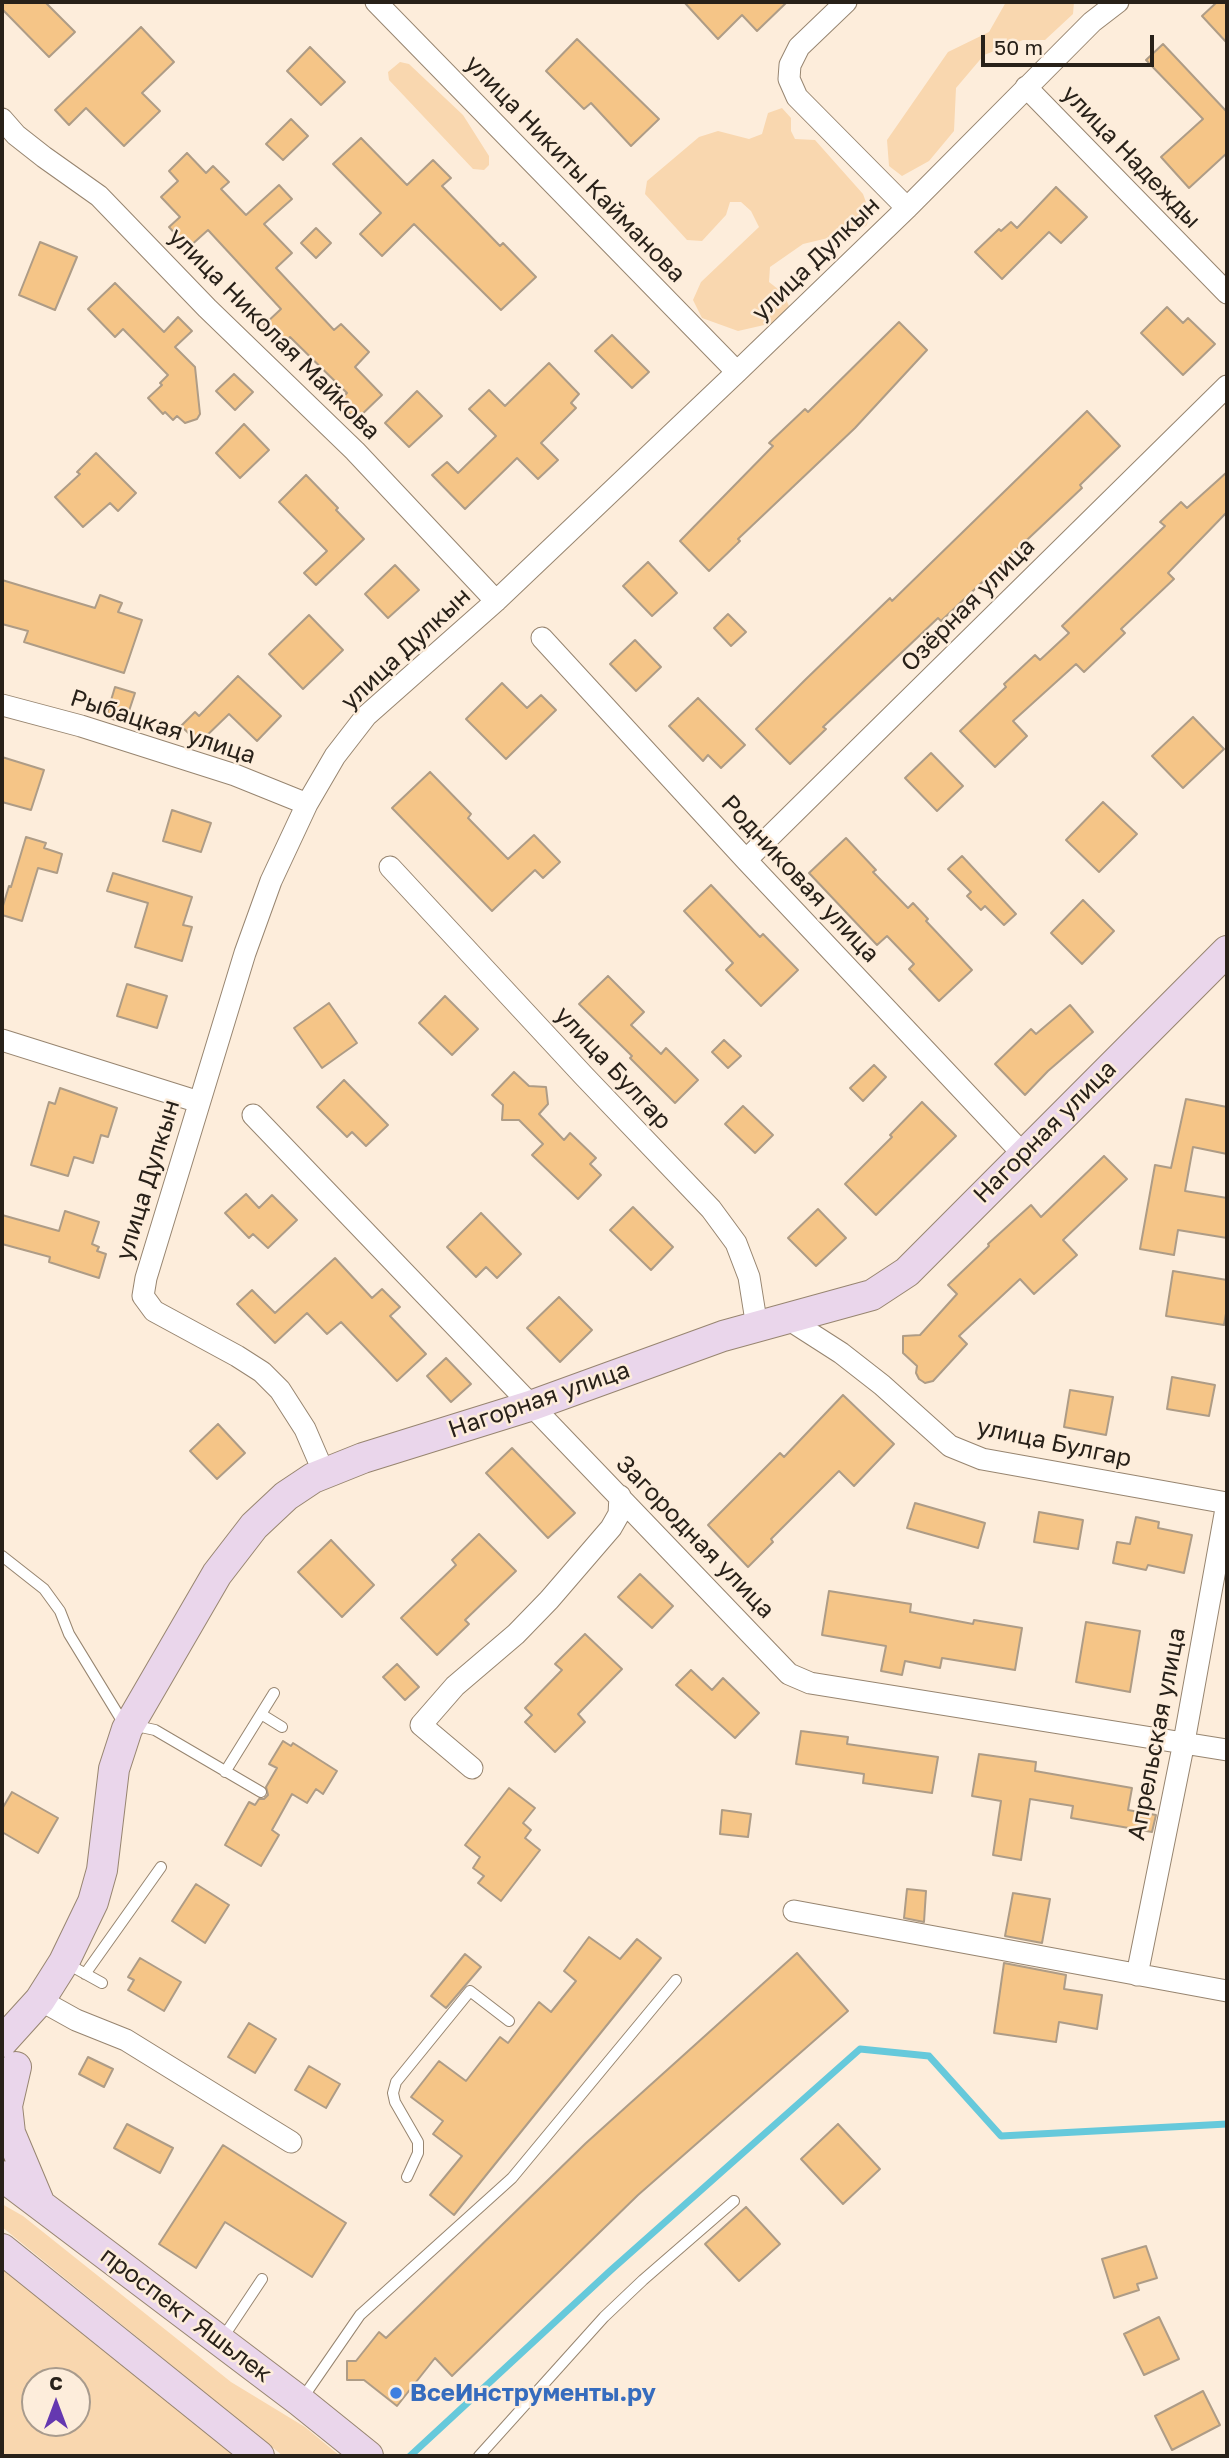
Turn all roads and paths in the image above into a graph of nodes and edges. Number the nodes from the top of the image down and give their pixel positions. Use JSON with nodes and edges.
{"nodes":[{"id":1,"x":376,"y":2,"type":"edge"},
{"id":2,"x":846,"y":2,"type":"edge"},
{"id":3,"x":1118,"y":2,"type":"edge"},
{"id":4,"x":1026,"y":88,"type":"junction"},
{"id":5,"x":2,"y":119,"type":"edge"},
{"id":6,"x":907,"y":208,"type":"junction"},
{"id":7,"x":1227,"y":293,"type":"edge"},
{"id":8,"x":737,"y":372,"type":"junction"},
{"id":9,"x":1227,"y":386,"type":"edge"},
{"id":10,"x":496,"y":601,"type":"junction"},
{"id":11,"x":542,"y":638,"type":"dead end"},
{"id":12,"x":2,"y":705,"type":"edge"},
{"id":13,"x":307,"y":804,"type":"junction"},
{"id":14,"x":746,"y":860,"type":"junction"},
{"id":15,"x":390,"y":867,"type":"dead end"},
{"id":16,"x":1222,"y":951,"type":"edge"},
{"id":17,"x":2,"y":1040,"type":"edge"},
{"id":18,"x":199,"y":1102,"type":"junction"},
{"id":19,"x":253,"y":1115,"type":"dead end"},
{"id":20,"x":1023,"y":1154,"type":"junction"},
{"id":21,"x":788,"y":1320,"type":"junction"},
{"id":22,"x":757,"y":1327,"type":"junction"},
{"id":23,"x":533,"y":1405,"type":"junction"},
{"id":24,"x":324,"y":1473,"type":"junction"},
{"id":25,"x":620,"y":1496,"type":"junction"},
{"id":26,"x":1227,"y":1503,"type":"edge"},
{"id":27,"x":2,"y":1556,"type":"edge"},
{"id":28,"x":274,"y":1693,"type":"dead end"},
{"id":29,"x":261,"y":1714,"type":"junction"},
{"id":30,"x":282,"y":1727,"type":"dead end"},
{"id":31,"x":127,"y":1729,"type":"junction"},
{"id":32,"x":1184,"y":1742,"type":"junction"},
{"id":33,"x":1227,"y":1750,"type":"edge"},
{"id":34,"x":472,"y":1768,"type":"dead end"},
{"id":35,"x":225,"y":1772,"type":"junction"},
{"id":36,"x":261,"y":1792,"type":"dead end"},
{"id":37,"x":161,"y":1867,"type":"dead end"},
{"id":38,"x":794,"y":1911,"type":"dead end"},
{"id":39,"x":74,"y":1968,"type":"junction"},
{"id":40,"x":1137,"y":1975,"type":"junction"},
{"id":41,"x":676,"y":1980,"type":"dead end"},
{"id":42,"x":102,"y":1983,"type":"dead end"},
{"id":43,"x":1227,"y":1991,"type":"edge"},
{"id":44,"x":40,"y":2000,"type":"junction"},
{"id":45,"x":509,"y":2021,"type":"dead end"},
{"id":46,"x":9,"y":2054,"type":"edge"},
{"id":47,"x":2,"y":2103,"type":"edge"},
{"id":48,"x":291,"y":2142,"type":"dead end"},
{"id":49,"x":2,"y":2176,"type":"edge"},
{"id":50,"x":407,"y":2177,"type":"dead end"},
{"id":51,"x":734,"y":2201,"type":"dead end"},
{"id":52,"x":39,"y":2202,"type":"junction"},
{"id":53,"x":2,"y":2249,"type":"edge"},
{"id":54,"x":262,"y":2279,"type":"dead end"},
{"id":55,"x":220,"y":2341,"type":"junction"},
{"id":56,"x":301,"y":2402,"type":"junction"},
{"id":57,"x":259,"y":2456,"type":"edge"},
{"id":58,"x":368,"y":2456,"type":"edge"},
{"id":59,"x":479,"y":2456,"type":"edge"}],
"edges":[{"from":1,"to":8,"type":"street","name":"улица Никиты Кайманова"},
{"from":2,"to":6,"type":"street"},
{"from":3,"to":4,"type":"street","name":"улица Дулкын"},
{"from":4,"to":6,"type":"street","name":"улица Дулкын"},
{"from":4,"to":7,"type":"street","name":"улица Надежды"},
{"from":5,"to":10,"type":"street","name":"улица Николая Майкова"},
{"from":6,"to":8,"type":"street","name":"улица Дулкын"},
{"from":8,"to":10,"type":"street","name":"улица Дулкын"},
{"from":9,"to":14,"type":"street","name":"Озёрная улица"},
{"from":10,"to":13,"type":"street","name":"улица Дулкын"},
{"from":11,"to":14,"type":"street","name":"Родниковая улица"},
{"from":12,"to":13,"type":"street","name":"Рыбацкая улица"},
{"from":13,"to":18,"type":"street","name":"улица Дулкын"},
{"from":14,"to":20,"type":"street","name":"Родниковая улица"},
{"from":15,"to":22,"type":"street","name":"улица Булгар"},
{"from":16,"to":20,"type":"street","name":"Нагорная улица"},
{"from":17,"to":18,"type":"street"},
{"from":18,"to":24,"type":"street","name":"улица Дулкын"},
{"from":19,"to":23,"type":"street","name":"Загородная улица"},
{"from":20,"to":21,"type":"street","name":"Нагорная улица"},
{"from":21,"to":22,"type":"street","name":"Нагорная улица"},
{"from":21,"to":26,"type":"street","name":"улица Булгар"},
{"from":22,"to":23,"type":"street","name":"Нагорная улица"},
{"from":23,"to":24,"type":"street","name":"Нагорная улица"},
{"from":23,"to":25,"type":"street","name":"Загородная улица"},
{"from":24,"to":31,"type":"street","name":"Нагорная улица"},
{"from":25,"to":32,"type":"street","name":"Загородная улица"},
{"from":25,"to":34,"type":"street"},
{"from":26,"to":32,"type":"street","name":"Апрельская улица"},
{"from":27,"to":31,"type":"lane"},
{"from":28,"to":29,"type":"lane"},
{"from":29,"to":30,"type":"lane"},
{"from":29,"to":35,"type":"lane"},
{"from":31,"to":35,"type":"lane"},
{"from":31,"to":39,"type":"street","name":"Нагорная улица"},
{"from":32,"to":33,"type":"street","name":"Загородная улица"},
{"from":32,"to":40,"type":"street","name":"Апрельская улица"},
{"from":35,"to":36,"type":"lane"},
{"from":37,"to":39,"type":"lane"},
{"from":38,"to":40,"type":"street"},
{"from":39,"to":42,"type":"lane"},
{"from":39,"to":44,"type":"street","name":"Нагорная улица"},
{"from":40,"to":43,"type":"street"},
{"from":41,"to":56,"type":"lane"},
{"from":44,"to":46,"type":"street","name":"Нагорная улица"},
{"from":44,"to":48,"type":"street"},
{"from":45,"to":50,"type":"lane"},
{"from":46,"to":47,"type":"street"},
{"from":46,"to":52,"type":"street"},
{"from":49,"to":52,"type":"street","name":"проспект Яшьлек"},
{"from":51,"to":59,"type":"lane"},
{"from":52,"to":55,"type":"street","name":"проспект Яшьлек"},
{"from":53,"to":57,"type":"street"},
{"from":54,"to":55,"type":"lane"},
{"from":55,"to":56,"type":"street","name":"проспект Яшьлек"},
{"from":56,"to":58,"type":"street","name":"проспект Яшьлек"}]}
